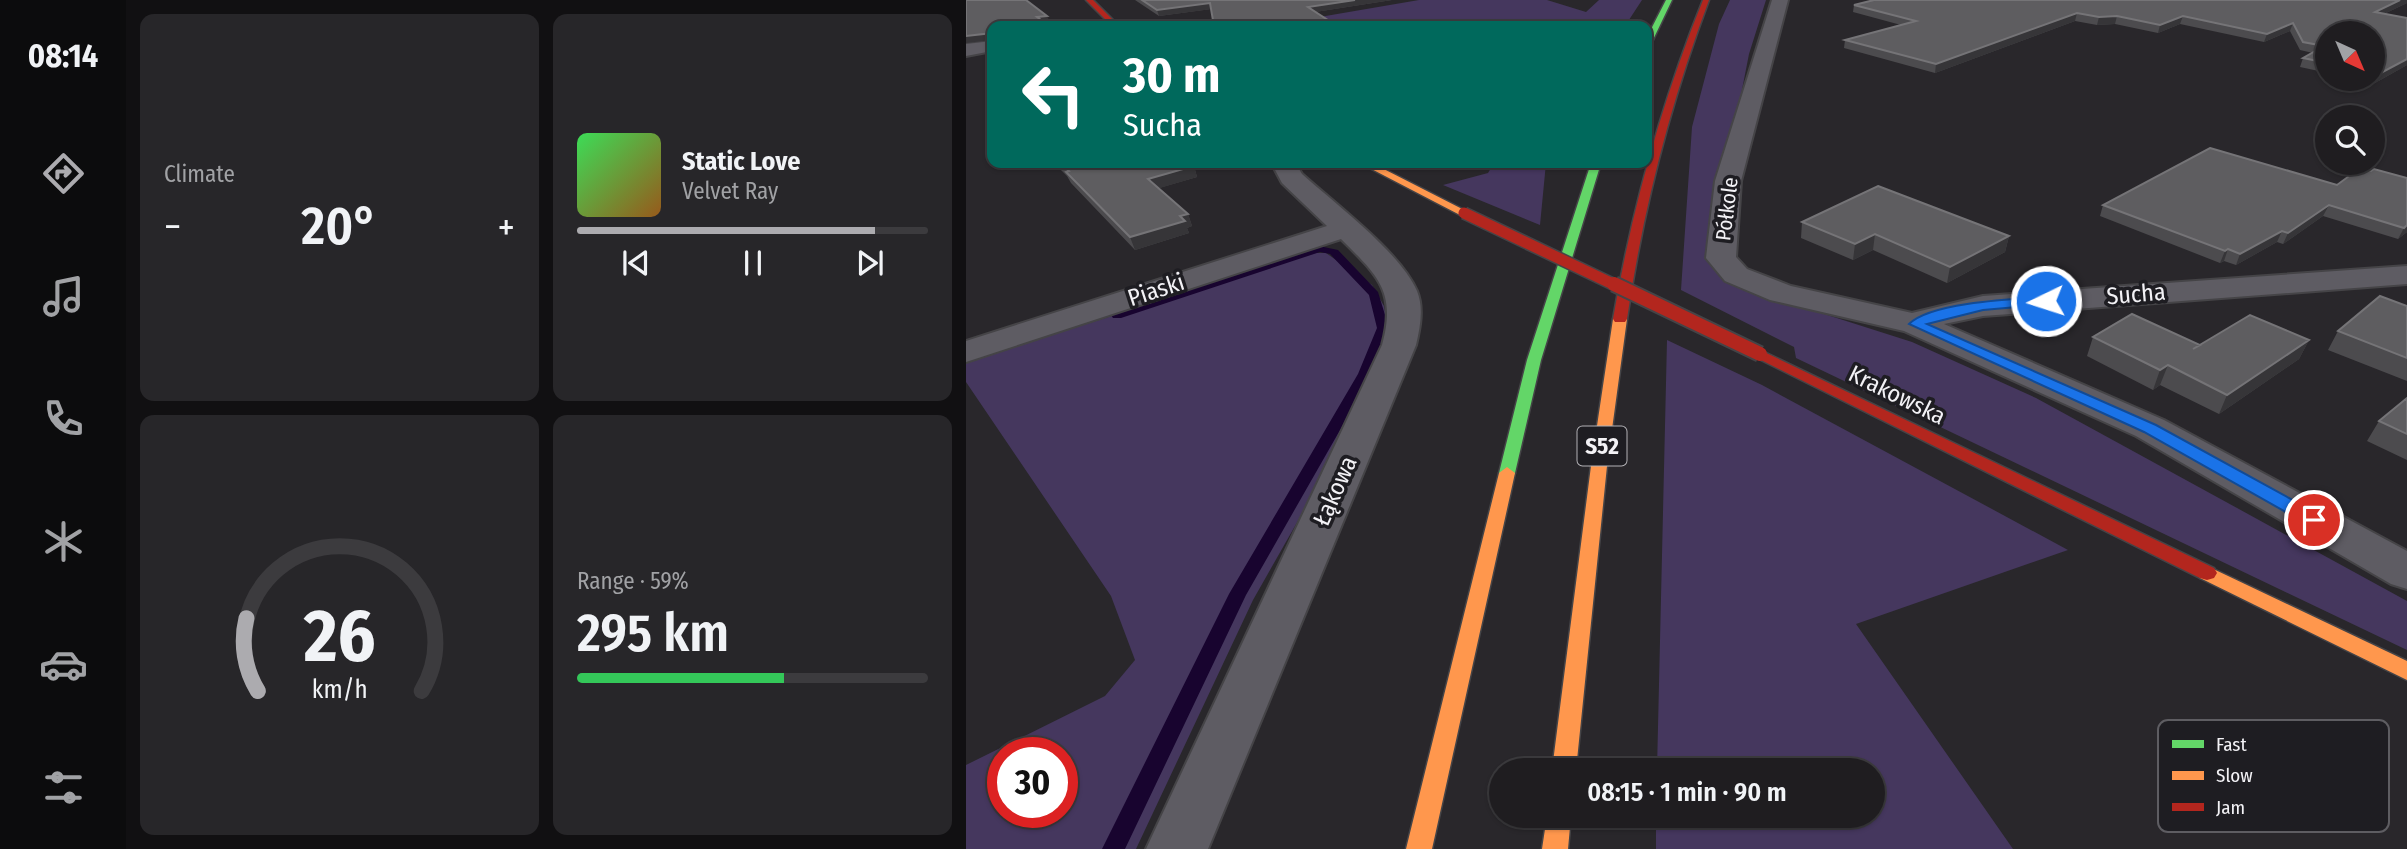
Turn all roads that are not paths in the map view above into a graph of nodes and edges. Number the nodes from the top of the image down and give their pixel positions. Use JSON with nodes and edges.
{"nodes":[{"id":1,"x":1089,"y":0,"type":"edge"},
{"id":2,"x":1670,"y":0,"type":"edge"},
{"id":3,"x":1706,"y":0,"type":"edge"},
{"id":4,"x":1780,"y":0,"type":"edge"},
{"id":5,"x":1110,"y":21,"type":"edge"},
{"id":6,"x":1652,"y":34,"type":"edge"},
{"id":7,"x":987,"y":47,"type":"edge"},
{"id":8,"x":966,"y":50,"type":"edge"},
{"id":9,"x":1652,"y":157,"type":"edge"},
{"id":10,"x":1286,"y":168,"type":"edge"},
{"id":11,"x":1375,"y":168,"type":"edge"},
{"id":12,"x":1593,"y":168,"type":"edge"},
{"id":13,"x":1649,"y":168,"type":"edge"},
{"id":14,"x":1345,"y":229,"type":"junction"},
{"id":15,"x":2407,"y":275,"type":"edge"},
{"id":16,"x":1915,"y":324,"type":"junction"},
{"id":17,"x":966,"y":352,"type":"edge"},
{"id":18,"x":2407,"y":572,"type":"edge"},
{"id":19,"x":2407,"y":671,"type":"edge"},
{"id":20,"x":1565,"y":758,"type":"edge"},
{"id":21,"x":1558,"y":828,"type":"edge"},
{"id":22,"x":1177,"y":849,"type":"edge"},
{"id":23,"x":1419,"y":849,"type":"edge"},
{"id":24,"x":1555,"y":849,"type":"edge"}],
"edges":[{"from":1,"to":5,"type":"main road"},
{"from":2,"to":6,"type":"main road"},
{"from":3,"to":9,"type":"main road","number":"S52"},
{"from":4,"to":16,"type":"street","name":"Półkole"},
{"from":7,"to":8,"type":"street"},
{"from":10,"to":14,"type":"street","name":"Łąkowa"},
{"from":11,"to":19,"type":"main road","name":"Krakowska","bridge":true},
{"from":12,"to":23,"type":"main road"},
{"from":13,"to":20,"type":"main road","number":"S52"},
{"from":14,"to":17,"type":"street","name":"Piaski"},
{"from":14,"to":22,"type":"street","name":"Łąkowa"},
{"from":15,"to":16,"type":"street","name":"Sucha"},
{"from":16,"to":18,"type":"street"},
{"from":21,"to":24,"type":"main road"}]}
